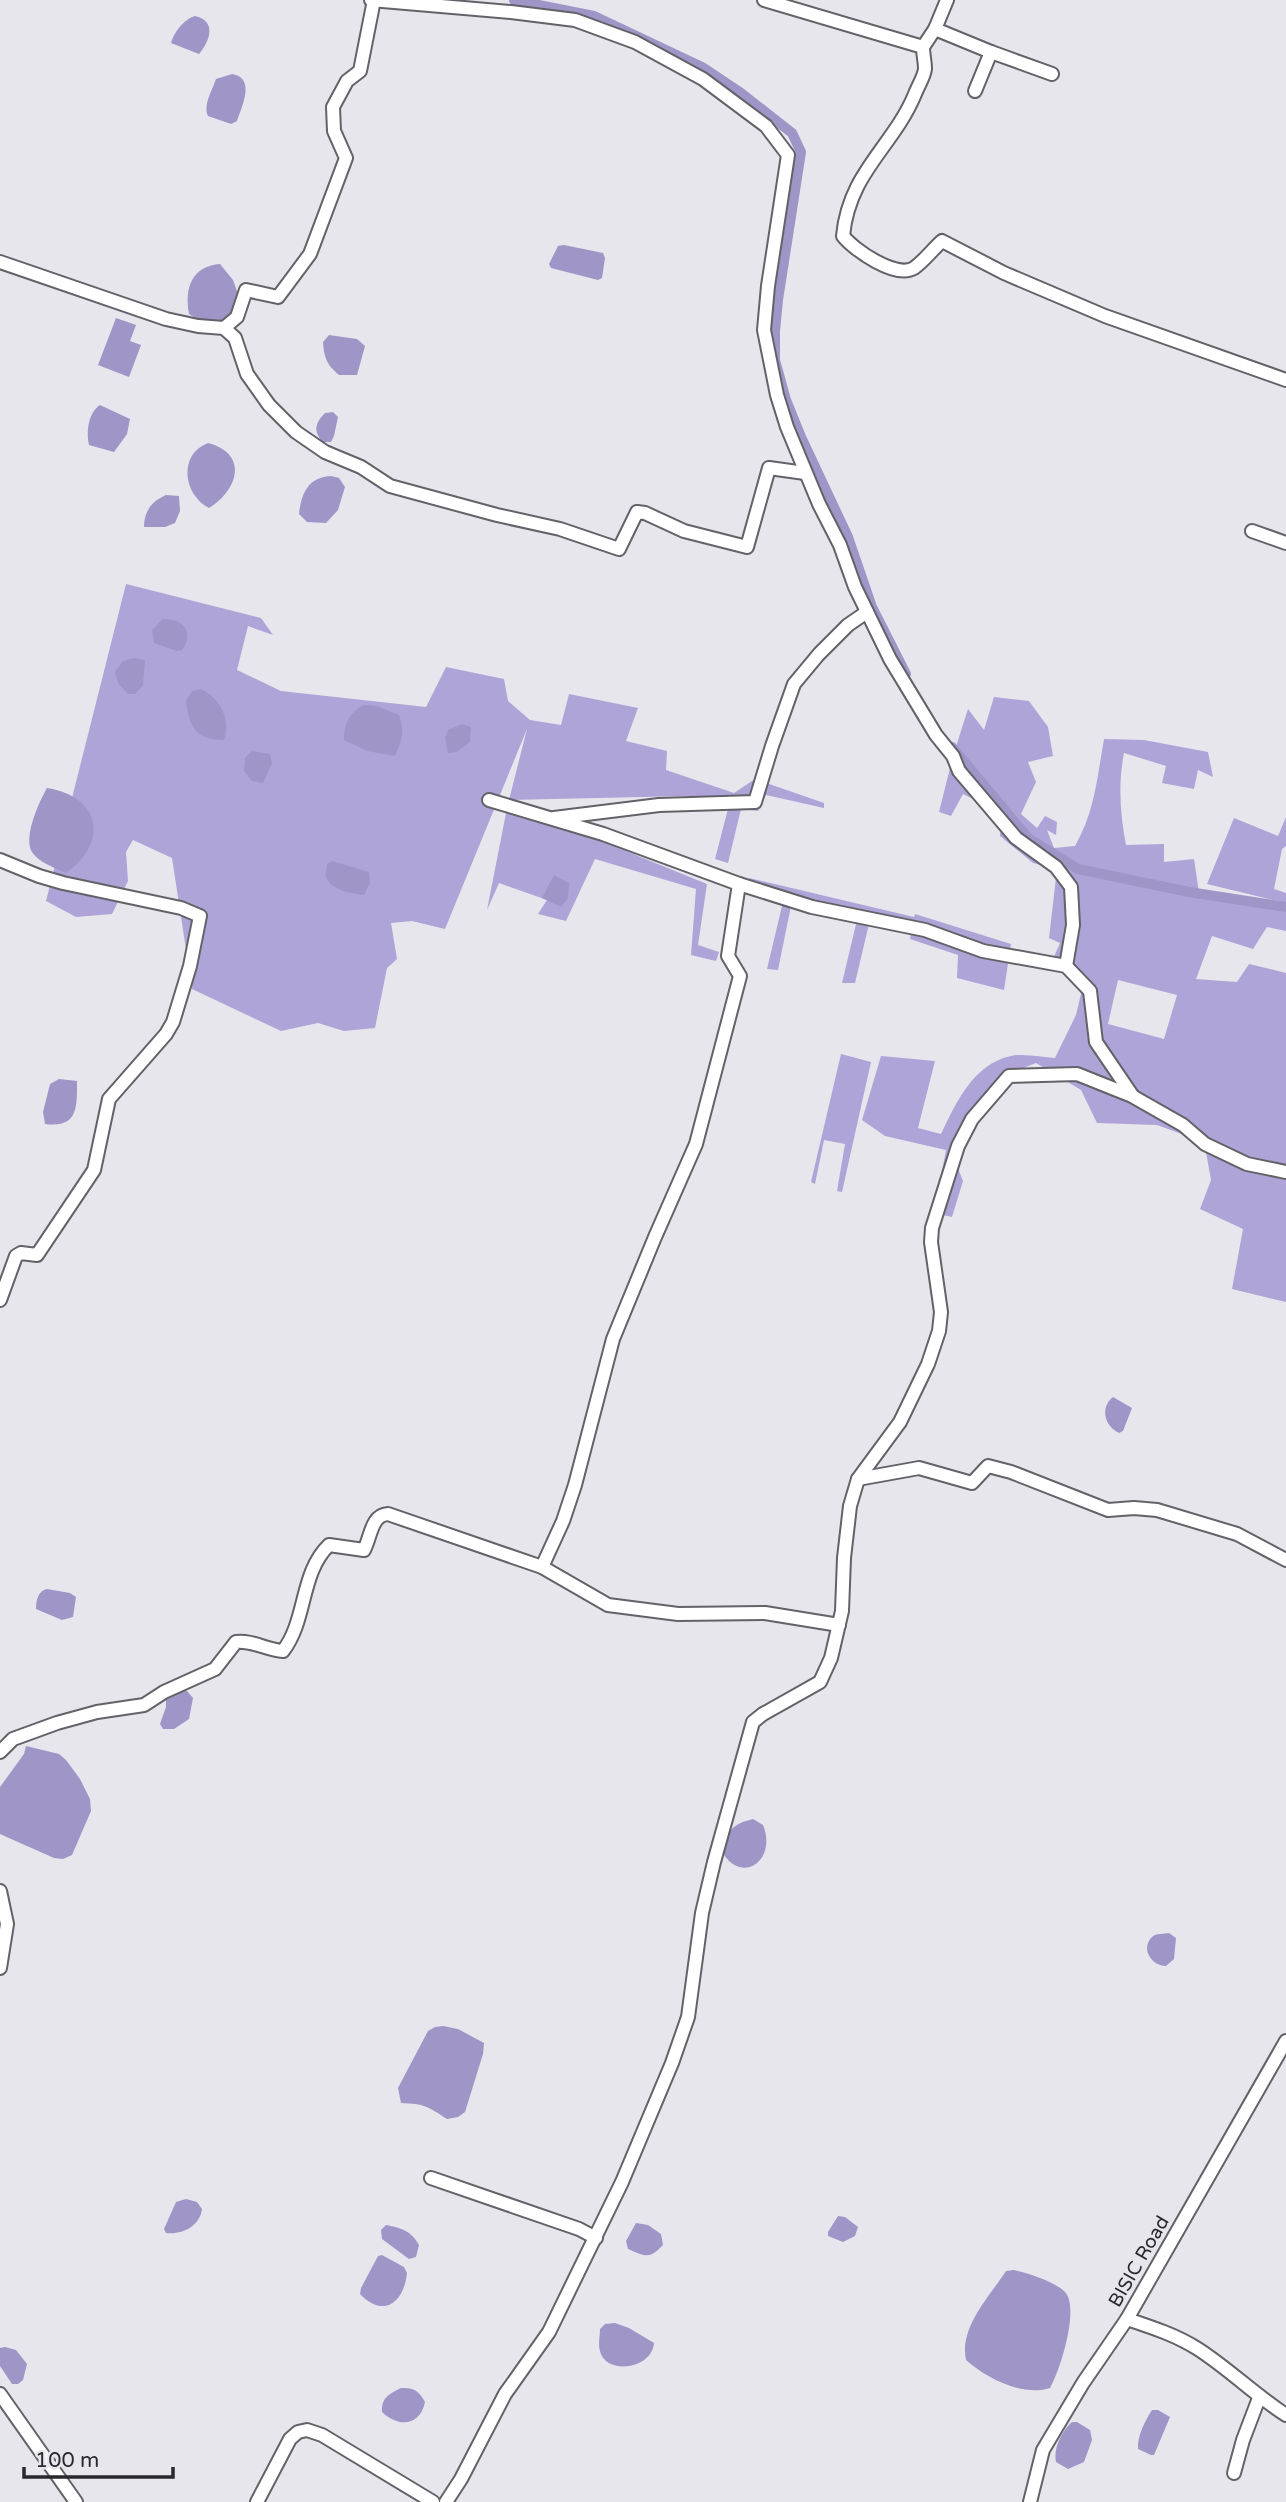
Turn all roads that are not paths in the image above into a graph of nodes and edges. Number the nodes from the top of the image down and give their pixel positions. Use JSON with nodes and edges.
{"nodes":[{"id":1,"x":373,"y":0,"type":"edge"},
{"id":2,"x":764,"y":0,"type":"edge"},
{"id":3,"x":947,"y":0,"type":"edge"},
{"id":4,"x":935,"y":29,"type":"junction"},
{"id":5,"x":923,"y":47,"type":"junction"},
{"id":6,"x":990,"y":52,"type":"junction"},
{"id":7,"x":1052,"y":74,"type":"dead end"},
{"id":8,"x":975,"y":91,"type":"dead end"},
{"id":9,"x":0,"y":262,"type":"edge"},
{"id":10,"x":223,"y":328,"type":"junction"},
{"id":11,"x":1286,"y":380,"type":"edge"},
{"id":12,"x":805,"y":473,"type":"junction"},
{"id":13,"x":1252,"y":531,"type":"dead end"},
{"id":14,"x":1286,"y":543,"type":"edge"},
{"id":15,"x":867,"y":612,"type":"junction"},
{"id":16,"x":489,"y":800,"type":"dead end"},
{"id":17,"x":553,"y":819,"type":"junction"},
{"id":18,"x":0,"y":860,"type":"edge"},
{"id":19,"x":739,"y":884,"type":"junction"},
{"id":20,"x":1066,"y":967,"type":"junction"},
{"id":21,"x":1132,"y":1096,"type":"junction"},
{"id":22,"x":1286,"y":1172,"type":"edge"},
{"id":23,"x":0,"y":1300,"type":"edge"},
{"id":24,"x":858,"y":1479,"type":"junction"},
{"id":25,"x":1286,"y":1560,"type":"edge"},
{"id":26,"x":542,"y":1567,"type":"junction"},
{"id":27,"x":839,"y":1625,"type":"junction"},
{"id":28,"x":0,"y":1752,"type":"edge"},
{"id":29,"x":0,"y":1891,"type":"edge"},
{"id":30,"x":0,"y":1968,"type":"edge"},
{"id":31,"x":1286,"y":2041,"type":"edge"},
{"id":32,"x":431,"y":2178,"type":"dead end"},
{"id":33,"x":596,"y":2238,"type":"junction"},
{"id":34,"x":1127,"y":2319,"type":"junction"},
{"id":35,"x":0,"y":2394,"type":"edge"},
{"id":36,"x":1259,"y":2398,"type":"junction"},
{"id":37,"x":1286,"y":2415,"type":"edge"},
{"id":38,"x":1234,"y":2473,"type":"dead end"},
{"id":39,"x":76,"y":2502,"type":"edge"},
{"id":40,"x":257,"y":2502,"type":"edge"},
{"id":41,"x":433,"y":2502,"type":"edge"},
{"id":42,"x":446,"y":2502,"type":"edge"},
{"id":43,"x":1030,"y":2502,"type":"edge"}],
"edges":[{"from":1,"to":10,"type":"street"},
{"from":1,"to":12,"type":"street"},
{"from":2,"to":5,"type":"street"},
{"from":3,"to":4,"type":"street"},
{"from":4,"to":5,"type":"street"},
{"from":4,"to":6,"type":"street"},
{"from":5,"to":11,"type":"street"},
{"from":6,"to":7,"type":"street"},
{"from":6,"to":8,"type":"street"},
{"from":9,"to":10,"type":"street"},
{"from":10,"to":12,"type":"street"},
{"from":12,"to":15,"type":"street"},
{"from":13,"to":14,"type":"street"},
{"from":15,"to":17,"type":"street"},
{"from":15,"to":20,"type":"street"},
{"from":16,"to":17,"type":"street"},
{"from":17,"to":19,"type":"street"},
{"from":18,"to":23,"type":"street"},
{"from":19,"to":20,"type":"street"},
{"from":19,"to":26,"type":"street"},
{"from":20,"to":21,"type":"street"},
{"from":21,"to":22,"type":"street"},
{"from":21,"to":24,"type":"street"},
{"from":24,"to":25,"type":"street"},
{"from":24,"to":27,"type":"street"},
{"from":26,"to":27,"type":"street"},
{"from":26,"to":28,"type":"street"},
{"from":27,"to":33,"type":"street"},
{"from":29,"to":30,"type":"street"},
{"from":31,"to":34,"type":"street","name":"BISIC Road"},
{"from":32,"to":33,"type":"street"},
{"from":33,"to":42,"type":"street"},
{"from":34,"to":36,"type":"street"},
{"from":34,"to":43,"type":"street","name":"BISIC Road"},
{"from":35,"to":39,"type":"street"},
{"from":36,"to":37,"type":"street"},
{"from":36,"to":38,"type":"street"},
{"from":40,"to":41,"type":"street"}]}
